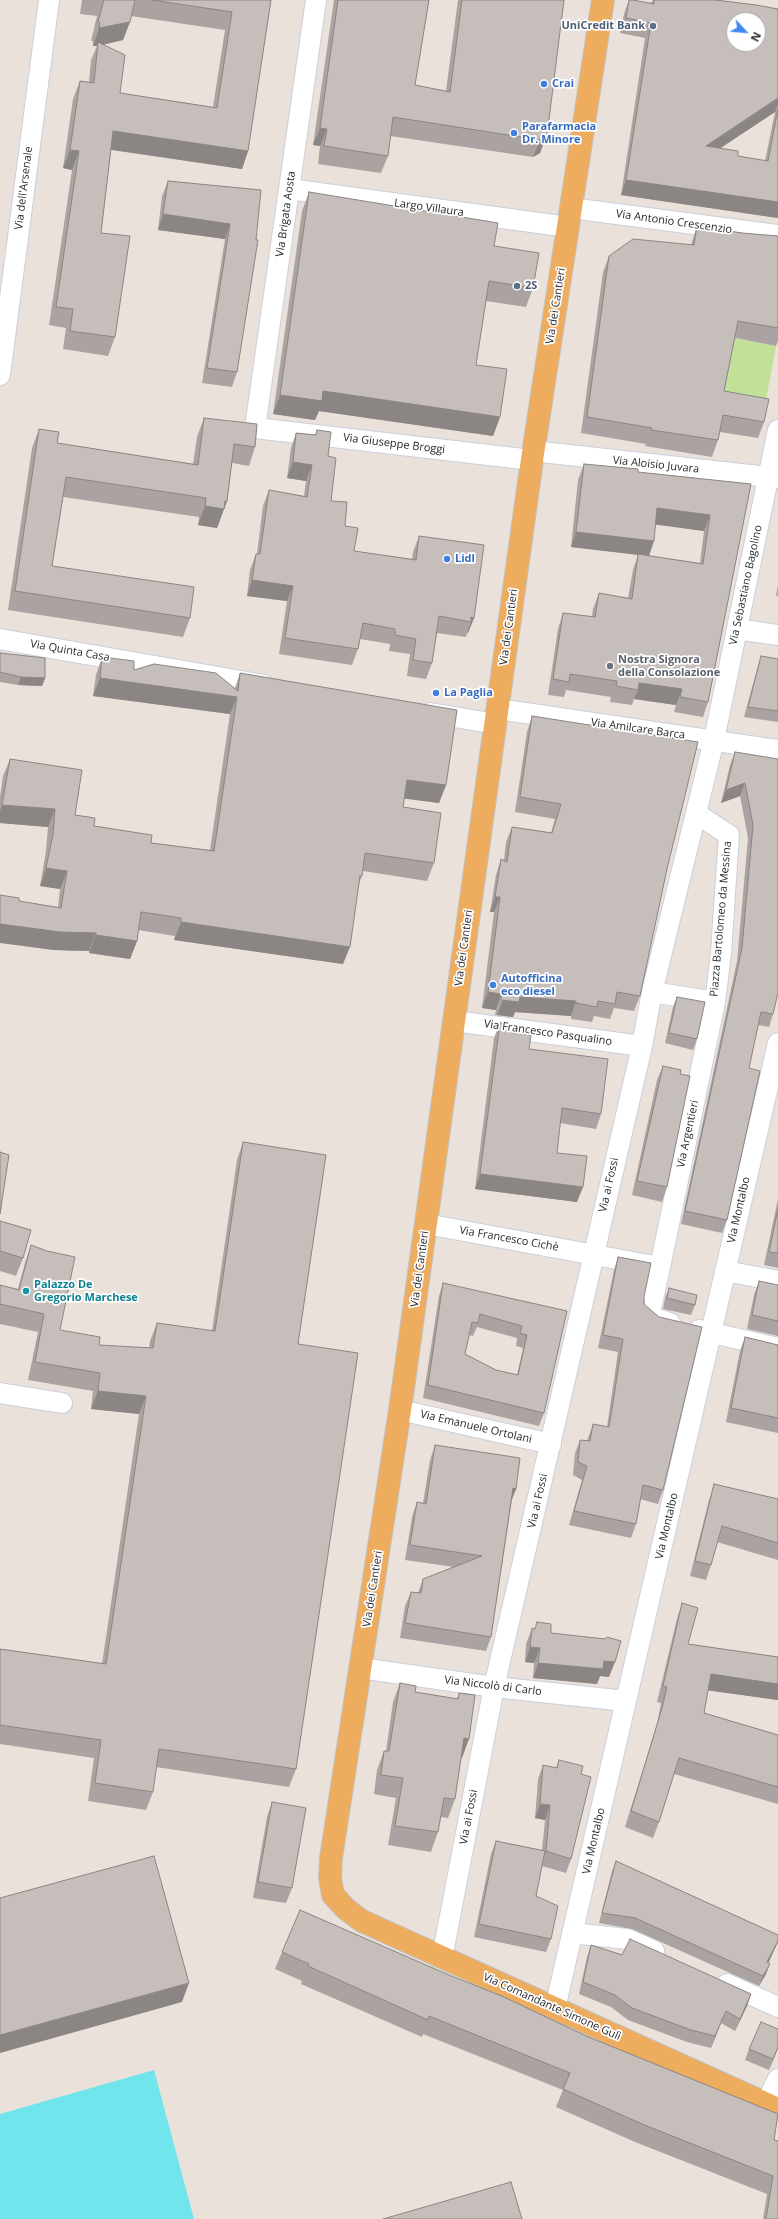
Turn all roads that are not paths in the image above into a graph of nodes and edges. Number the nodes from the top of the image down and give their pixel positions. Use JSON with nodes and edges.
{"nodes":[{"id":1,"x":49,"y":0,"type":"edge"},
{"id":2,"x":316,"y":0,"type":"edge"},
{"id":3,"x":603,"y":0,"type":"edge"},
{"id":4,"x":289,"y":189,"type":"junction"},
{"id":5,"x":570,"y":217,"type":"junction"},
{"id":6,"x":778,"y":235,"type":"edge"},
{"id":7,"x":0,"y":375,"type":"edge"},
{"id":8,"x":255,"y":428,"type":"joint"},
{"id":9,"x":778,"y":430,"type":"edge"},
{"id":10,"x":533,"y":456,"type":"junction"},
{"id":11,"x":773,"y":477,"type":"edge"},
{"id":12,"x":737,"y":629,"type":"junction"},
{"id":13,"x":778,"y":635,"type":"edge"},
{"id":14,"x":0,"y":639,"type":"edge"},
{"id":15,"x":282,"y":688,"type":"edge"},
{"id":16,"x":414,"y":710,"type":"edge"},
{"id":17,"x":497,"y":717,"type":"junction"},
{"id":18,"x":714,"y":740,"type":"junction"},
{"id":19,"x":778,"y":750,"type":"edge"},
{"id":20,"x":697,"y":814,"type":"junction"},
{"id":21,"x":652,"y":992,"type":"junction"},
{"id":22,"x":715,"y":1002,"type":"junction"},
{"id":23,"x":454,"y":1021,"type":"junction"},
{"id":24,"x":642,"y":1046,"type":"junction"},
{"id":25,"x":777,"y":1052,"type":"edge"},
{"id":26,"x":426,"y":1224,"type":"junction"},
{"id":27,"x":593,"y":1253,"type":"junction"},
{"id":28,"x":660,"y":1267,"type":"junction"},
{"id":29,"x":725,"y":1271,"type":"junction"},
{"id":30,"x":778,"y":1280,"type":"edge"},
{"id":31,"x":711,"y":1333,"type":"junction"},
{"id":32,"x":778,"y":1348,"type":"edge"},
{"id":33,"x":0,"y":1393,"type":"edge"},
{"id":34,"x":62,"y":1403,"type":"dead end"},
{"id":35,"x":400,"y":1410,"type":"junction"},
{"id":36,"x":551,"y":1444,"type":"junction"},
{"id":37,"x":360,"y":1668,"type":"junction"},
{"id":38,"x":494,"y":1687,"type":"junction"},
{"id":39,"x":626,"y":1701,"type":"junction"},
{"id":40,"x":333,"y":1896,"type":"joint"},
{"id":41,"x":572,"y":1933,"type":"junction"},
{"id":42,"x":442,"y":1958,"type":"junction"},
{"id":43,"x":670,"y":1959,"type":"edge"},
{"id":44,"x":713,"y":1978,"type":"edge"},
{"id":45,"x":778,"y":2006,"type":"edge"},
{"id":46,"x":555,"y":2008,"type":"junction"},
{"id":47,"x":778,"y":2079,"type":"edge"},
{"id":48,"x":772,"y":2106,"type":"edge"}],
"edges":[{"from":1,"to":7,"type":"street","name":"Via dell'Arsenale"},
{"from":2,"to":4,"type":"street","name":"Via Brigata Aosta"},
{"from":3,"to":5,"type":"main road","name":"Via dei Cantieri"},
{"from":4,"to":5,"type":"street","name":"Largo Villaura"},
{"from":4,"to":8,"type":"street","name":"Via Brigata Aosta"},
{"from":5,"to":6,"type":"street","name":"Via Antonio Crescenzio"},
{"from":5,"to":10,"type":"main road","name":"Via dei Cantieri"},
{"from":8,"to":10,"type":"street","name":"Via Giuseppe Broggi"},
{"from":9,"to":11,"type":"street","name":"Via Sebastiano Bagolino"},
{"from":10,"to":11,"type":"street","name":"Via Aloisio Juvara"},
{"from":10,"to":17,"type":"main road","name":"Via dei Cantieri"},
{"from":11,"to":12,"type":"street","name":"Via Sebastiano Bagolino"},
{"from":12,"to":13,"type":"street"},
{"from":12,"to":18,"type":"street","name":"Via Sebastiano Bagolino"},
{"from":14,"to":15,"type":"street","name":"Via Quinta Casa"},
{"from":16,"to":17,"type":"street"},
{"from":17,"to":18,"type":"street","name":"Via Amilcare Barca"},
{"from":17,"to":23,"type":"main road","name":"Via dei Cantieri"},
{"from":18,"to":19,"type":"street","name":"Via Amilcare Barca"},
{"from":18,"to":20,"type":"street"},
{"from":20,"to":21,"type":"street"},
{"from":20,"to":22,"type":"street","name":"Piazza Bartolomeo da Messina"},
{"from":21,"to":22,"type":"street","name":"Piazza Bartolomeo da Messina"},
{"from":21,"to":24,"type":"street"},
{"from":22,"to":28,"type":"street","name":"Via Argentieri"},
{"from":23,"to":24,"type":"street","name":"Via Francesco Pasqualino"},
{"from":23,"to":26,"type":"main road","name":"Via dei Cantieri"},
{"from":24,"to":27,"type":"street","name":"Via ai Fossi"},
{"from":25,"to":29,"type":"street","name":"Via Montalbo"},
{"from":26,"to":27,"type":"street","name":"Via Francesco Cichè"},
{"from":26,"to":35,"type":"main road","name":"Via dei Cantieri"},
{"from":27,"to":28,"type":"street","name":"Via Francesco Cichè"},
{"from":27,"to":36,"type":"street","name":"Via ai Fossi"},
{"from":28,"to":31,"type":"street","name":"Via Argentieri"},
{"from":29,"to":30,"type":"street"},
{"from":29,"to":31,"type":"street","name":"Via Montalbo"},
{"from":31,"to":32,"type":"street"},
{"from":31,"to":39,"type":"street","name":"Via Montalbo"},
{"from":33,"to":34,"type":"street"},
{"from":35,"to":36,"type":"street","name":"Via Emanuele Ortolani"},
{"from":35,"to":37,"type":"main road","name":"Via dei Cantieri"},
{"from":36,"to":38,"type":"street","name":"Via ai Fossi"},
{"from":37,"to":38,"type":"street","name":"Via Niccolò di Carlo"},
{"from":37,"to":40,"type":"main road","name":"Via dei Cantieri"},
{"from":38,"to":39,"type":"street","name":"Via Niccolò di Carlo"},
{"from":38,"to":42,"type":"street","name":"Via ai Fossi"},
{"from":39,"to":41,"type":"street","name":"Via Montalbo"},
{"from":40,"to":42,"type":"main road","name":"Via Comandante Simone Gulì"},
{"from":41,"to":43,"type":"street"},
{"from":41,"to":46,"type":"street","name":"Via Montalbo"},
{"from":42,"to":46,"type":"main road","name":"Via Comandante Simone Gulì"},
{"from":44,"to":45,"type":"street"},
{"from":46,"to":48,"type":"main road","name":"Via Comandante Simone Gulì"},
{"from":47,"to":48,"type":"street"}]}
